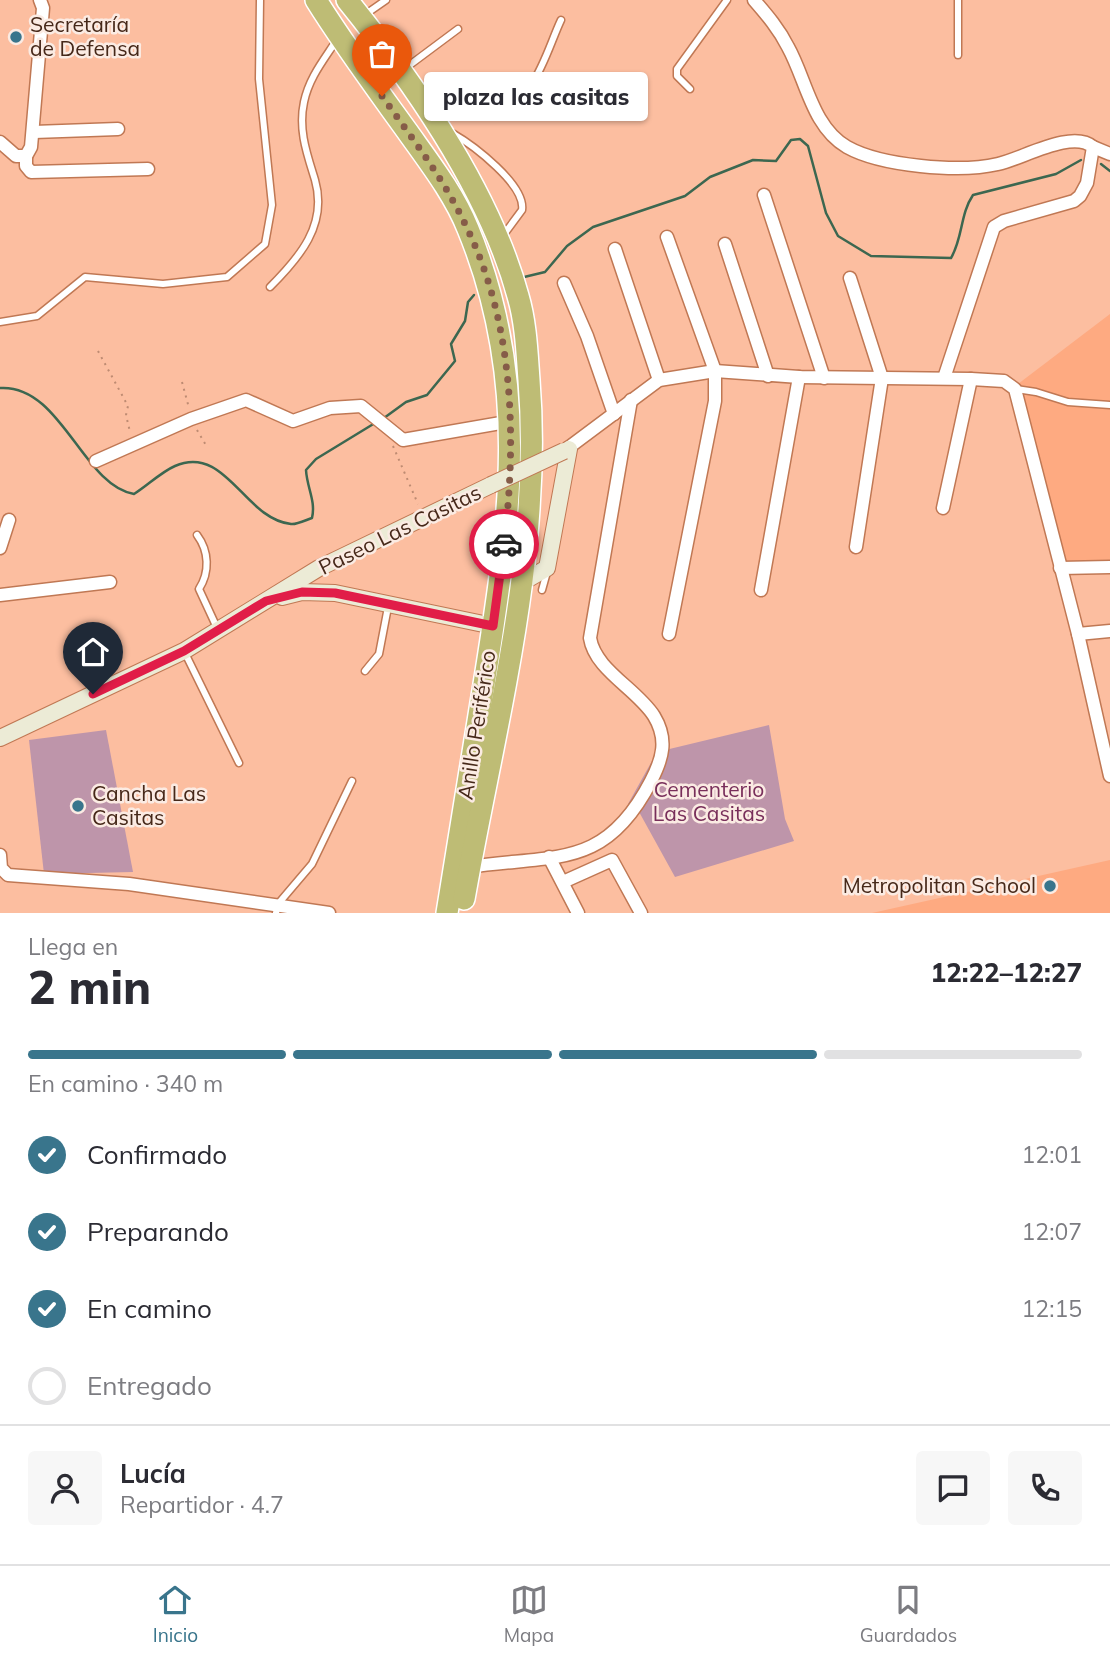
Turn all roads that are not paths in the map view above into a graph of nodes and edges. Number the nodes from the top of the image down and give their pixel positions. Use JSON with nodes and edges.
{"nodes":[{"id":1,"x":40,"y":0,"type":"edge"},
{"id":2,"x":260,"y":0,"type":"edge"},
{"id":3,"x":316,"y":0,"type":"edge"},
{"id":4,"x":347,"y":0,"type":"edge"},
{"id":5,"x":386,"y":0,"type":"edge"},
{"id":6,"x":727,"y":0,"type":"edge"},
{"id":7,"x":754,"y":0,"type":"edge"},
{"id":8,"x":958,"y":0,"type":"edge"},
{"id":9,"x":361,"y":17,"type":"junction"},
{"id":10,"x":561,"y":20,"type":"dead end"},
{"id":11,"x":458,"y":29,"type":"dead end"},
{"id":12,"x":339,"y":36,"type":"junction"},
{"id":13,"x":958,"y":55,"type":"dead end"},
{"id":14,"x":401,"y":71,"type":"junction"},
{"id":15,"x":690,"y":89,"type":"dead end"},
{"id":16,"x":433,"y":120,"type":"junction"},
{"id":17,"x":118,"y":129,"type":"dead end"},
{"id":18,"x":34,"y":132,"type":"junction"},
{"id":19,"x":0,"y":142,"type":"edge"},
{"id":20,"x":1093,"y":147,"type":"junction"},
{"id":21,"x":1110,"y":155,"type":"edge"},
{"id":22,"x":26,"y":156,"type":"junction"},
{"id":23,"x":148,"y":169,"type":"dead end"},
{"id":24,"x":764,"y":195,"type":"dead end"},
{"id":25,"x":667,"y":237,"type":"dead end"},
{"id":26,"x":499,"y":241,"type":"junction"},
{"id":27,"x":725,"y":244,"type":"dead end"},
{"id":28,"x":615,"y":249,"type":"dead end"},
{"id":29,"x":850,"y":278,"type":"dead end"},
{"id":30,"x":564,"y":283,"type":"dead end"},
{"id":31,"x":270,"y":287,"type":"dead end"},
{"id":32,"x":0,"y":322,"type":"edge"},
{"id":33,"x":715,"y":371,"type":"junction"},
{"id":34,"x":768,"y":376,"type":"junction"},
{"id":35,"x":799,"y":377,"type":"junction"},
{"id":36,"x":824,"y":378,"type":"junction"},
{"id":37,"x":883,"y":378,"type":"junction"},
{"id":38,"x":944,"y":378,"type":"junction"},
{"id":39,"x":971,"y":379,"type":"junction"},
{"id":40,"x":659,"y":380,"type":"junction"},
{"id":41,"x":1016,"y":389,"type":"junction"},
{"id":42,"x":631,"y":400,"type":"junction"},
{"id":43,"x":1110,"y":405,"type":"edge"},
{"id":44,"x":614,"y":414,"type":"junction"},
{"id":45,"x":512,"y":421,"type":"junction"},
{"id":46,"x":566,"y":450,"type":"junction"},
{"id":47,"x":96,"y":461,"type":"dead end"},
{"id":48,"x":943,"y":508,"type":"dead end"},
{"id":49,"x":9,"y":520,"type":"dead end"},
{"id":50,"x":197,"y":534,"type":"dead end"},
{"id":51,"x":0,"y":547,"type":"edge"},
{"id":52,"x":856,"y":547,"type":"dead end"},
{"id":53,"x":1110,"y":567,"type":"edge"},
{"id":54,"x":319,"y":568,"type":"junction"},
{"id":55,"x":1060,"y":568,"type":"junction"},
{"id":56,"x":110,"y":582,"type":"dead end"},
{"id":57,"x":533,"y":586,"type":"junction"},
{"id":58,"x":761,"y":590,"type":"dead end"},
{"id":59,"x":335,"y":593,"type":"junction"},
{"id":60,"x":0,"y":595,"type":"edge"},
{"id":61,"x":266,"y":601,"type":"junction"},
{"id":62,"x":388,"y":605,"type":"junction"},
{"id":63,"x":493,"y":626,"type":"junction"},
{"id":64,"x":1110,"y":631,"type":"edge"},
{"id":65,"x":219,"y":632,"type":"junction"},
{"id":66,"x":669,"y":634,"type":"dead end"},
{"id":67,"x":1078,"y":634,"type":"junction"},
{"id":68,"x":184,"y":651,"type":"junction"},
{"id":69,"x":365,"y":671,"type":"dead end"},
{"id":70,"x":1110,"y":705,"type":"edge"},
{"id":71,"x":1094,"y":707,"type":"junction"},
{"id":72,"x":1,"y":734,"type":"edge"},
{"id":73,"x":239,"y":763,"type":"dead end"},
{"id":74,"x":1110,"y":776,"type":"edge"},
{"id":75,"x":352,"y":781,"type":"dead end"},
{"id":76,"x":0,"y":855,"type":"edge"},
{"id":77,"x":549,"y":857,"type":"junction"},
{"id":78,"x":469,"y":867,"type":"junction"},
{"id":79,"x":563,"y":882,"type":"junction"},
{"id":80,"x":277,"y":908,"type":"edge"},
{"id":81,"x":329,"y":913,"type":"edge"},
{"id":82,"x":447,"y":913,"type":"edge"},
{"id":83,"x":461,"y":913,"type":"edge"},
{"id":84,"x":578,"y":913,"type":"edge"},
{"id":85,"x":641,"y":913,"type":"edge"}],
"edges":[{"from":1,"to":18,"type":"street"},
{"from":2,"to":32,"type":"lane"},
{"from":3,"to":12,"type":"highway","name":"Anillo Periférico"},
{"from":4,"to":9,"type":"highway","name":"Anillo Periférico"},
{"from":5,"to":9,"type":"lane"},
{"from":6,"to":15,"type":"lane"},
{"from":7,"to":20,"type":"street"},
{"from":8,"to":13,"type":"lane"},
{"from":9,"to":14,"type":"highway","name":"Anillo Periférico"},
{"from":10,"to":16,"type":"lane"},
{"from":11,"to":14,"type":"lane"},
{"from":12,"to":31,"type":"lane"},
{"from":12,"to":45,"type":"highway","name":"Anillo Periférico"},
{"from":14,"to":16,"type":"highway","name":"Anillo Periférico"},
{"from":16,"to":26,"type":"highway","name":"Anillo Periférico"},
{"from":16,"to":26,"type":"lane"},
{"from":17,"to":18,"type":"street"},
{"from":18,"to":22,"type":"street"},
{"from":19,"to":22,"type":"street"},
{"from":20,"to":21,"type":"street"},
{"from":20,"to":38,"type":"street"},
{"from":22,"to":23,"type":"street"},
{"from":24,"to":36,"type":"street"},
{"from":25,"to":33,"type":"street"},
{"from":26,"to":57,"type":"highway","name":"Anillo Periférico"},
{"from":27,"to":34,"type":"street"},
{"from":28,"to":40,"type":"street"},
{"from":29,"to":37,"type":"street"},
{"from":30,"to":44,"type":"street"},
{"from":33,"to":34,"type":"street","name":"Paseo Las Casitas"},
{"from":33,"to":40,"type":"street","name":"Paseo Las Casitas"},
{"from":33,"to":66,"type":"street"},
{"from":34,"to":35,"type":"street","name":"Paseo Las Casitas"},
{"from":35,"to":36,"type":"street","name":"Paseo Las Casitas"},
{"from":35,"to":58,"type":"street"},
{"from":36,"to":37,"type":"street","name":"Paseo Las Casitas"},
{"from":37,"to":38,"type":"street","name":"Paseo Las Casitas"},
{"from":37,"to":52,"type":"street"},
{"from":38,"to":39,"type":"street","name":"Paseo Las Casitas"},
{"from":39,"to":41,"type":"street","name":"Paseo Las Casitas"},
{"from":39,"to":48,"type":"street"},
{"from":40,"to":42,"type":"street","name":"Paseo Las Casitas"},
{"from":41,"to":43,"type":"lane"},
{"from":41,"to":55,"type":"street"},
{"from":42,"to":44,"type":"street","name":"Paseo Las Casitas"},
{"from":42,"to":77,"type":"street"},
{"from":44,"to":46,"type":"street","name":"Paseo Las Casitas"},
{"from":45,"to":47,"type":"street"},
{"from":45,"to":63,"type":"highway","name":"Anillo Periférico"},
{"from":46,"to":54,"type":"street","name":"Paseo Las Casitas","bridge":true},
{"from":46,"to":57,"type":"street"},
{"from":49,"to":51,"type":"street"},
{"from":50,"to":65,"type":"lane"},
{"from":53,"to":55,"type":"street"},
{"from":54,"to":59,"type":"street"},
{"from":54,"to":61,"type":"street","name":"Paseo Las Casitas"},
{"from":55,"to":67,"type":"street"},
{"from":56,"to":60,"type":"street"},
{"from":57,"to":78,"type":"highway","name":"Anillo Periférico"},
{"from":59,"to":61,"type":"street"},
{"from":59,"to":62,"type":"street"},
{"from":61,"to":65,"type":"street","name":"Paseo Las Casitas"},
{"from":62,"to":63,"type":"street"},
{"from":62,"to":69,"type":"lane"},
{"from":63,"to":82,"type":"highway","name":"Anillo Periférico"},
{"from":64,"to":67,"type":"street"},
{"from":65,"to":68,"type":"street","name":"Paseo Las Casitas"},
{"from":67,"to":71,"type":"street"},
{"from":68,"to":72,"type":"street","name":"Paseo Las Casitas"},
{"from":68,"to":73,"type":"lane"},
{"from":70,"to":71,"type":"street"},
{"from":71,"to":74,"type":"street"},
{"from":75,"to":80,"type":"lane"},
{"from":76,"to":80,"type":"street"},
{"from":77,"to":78,"type":"street"},
{"from":77,"to":79,"type":"street"},
{"from":78,"to":83,"type":"highway","name":"Anillo Periférico"},
{"from":79,"to":84,"type":"street"},
{"from":79,"to":85,"type":"street"},
{"from":80,"to":81,"type":"street"}]}
